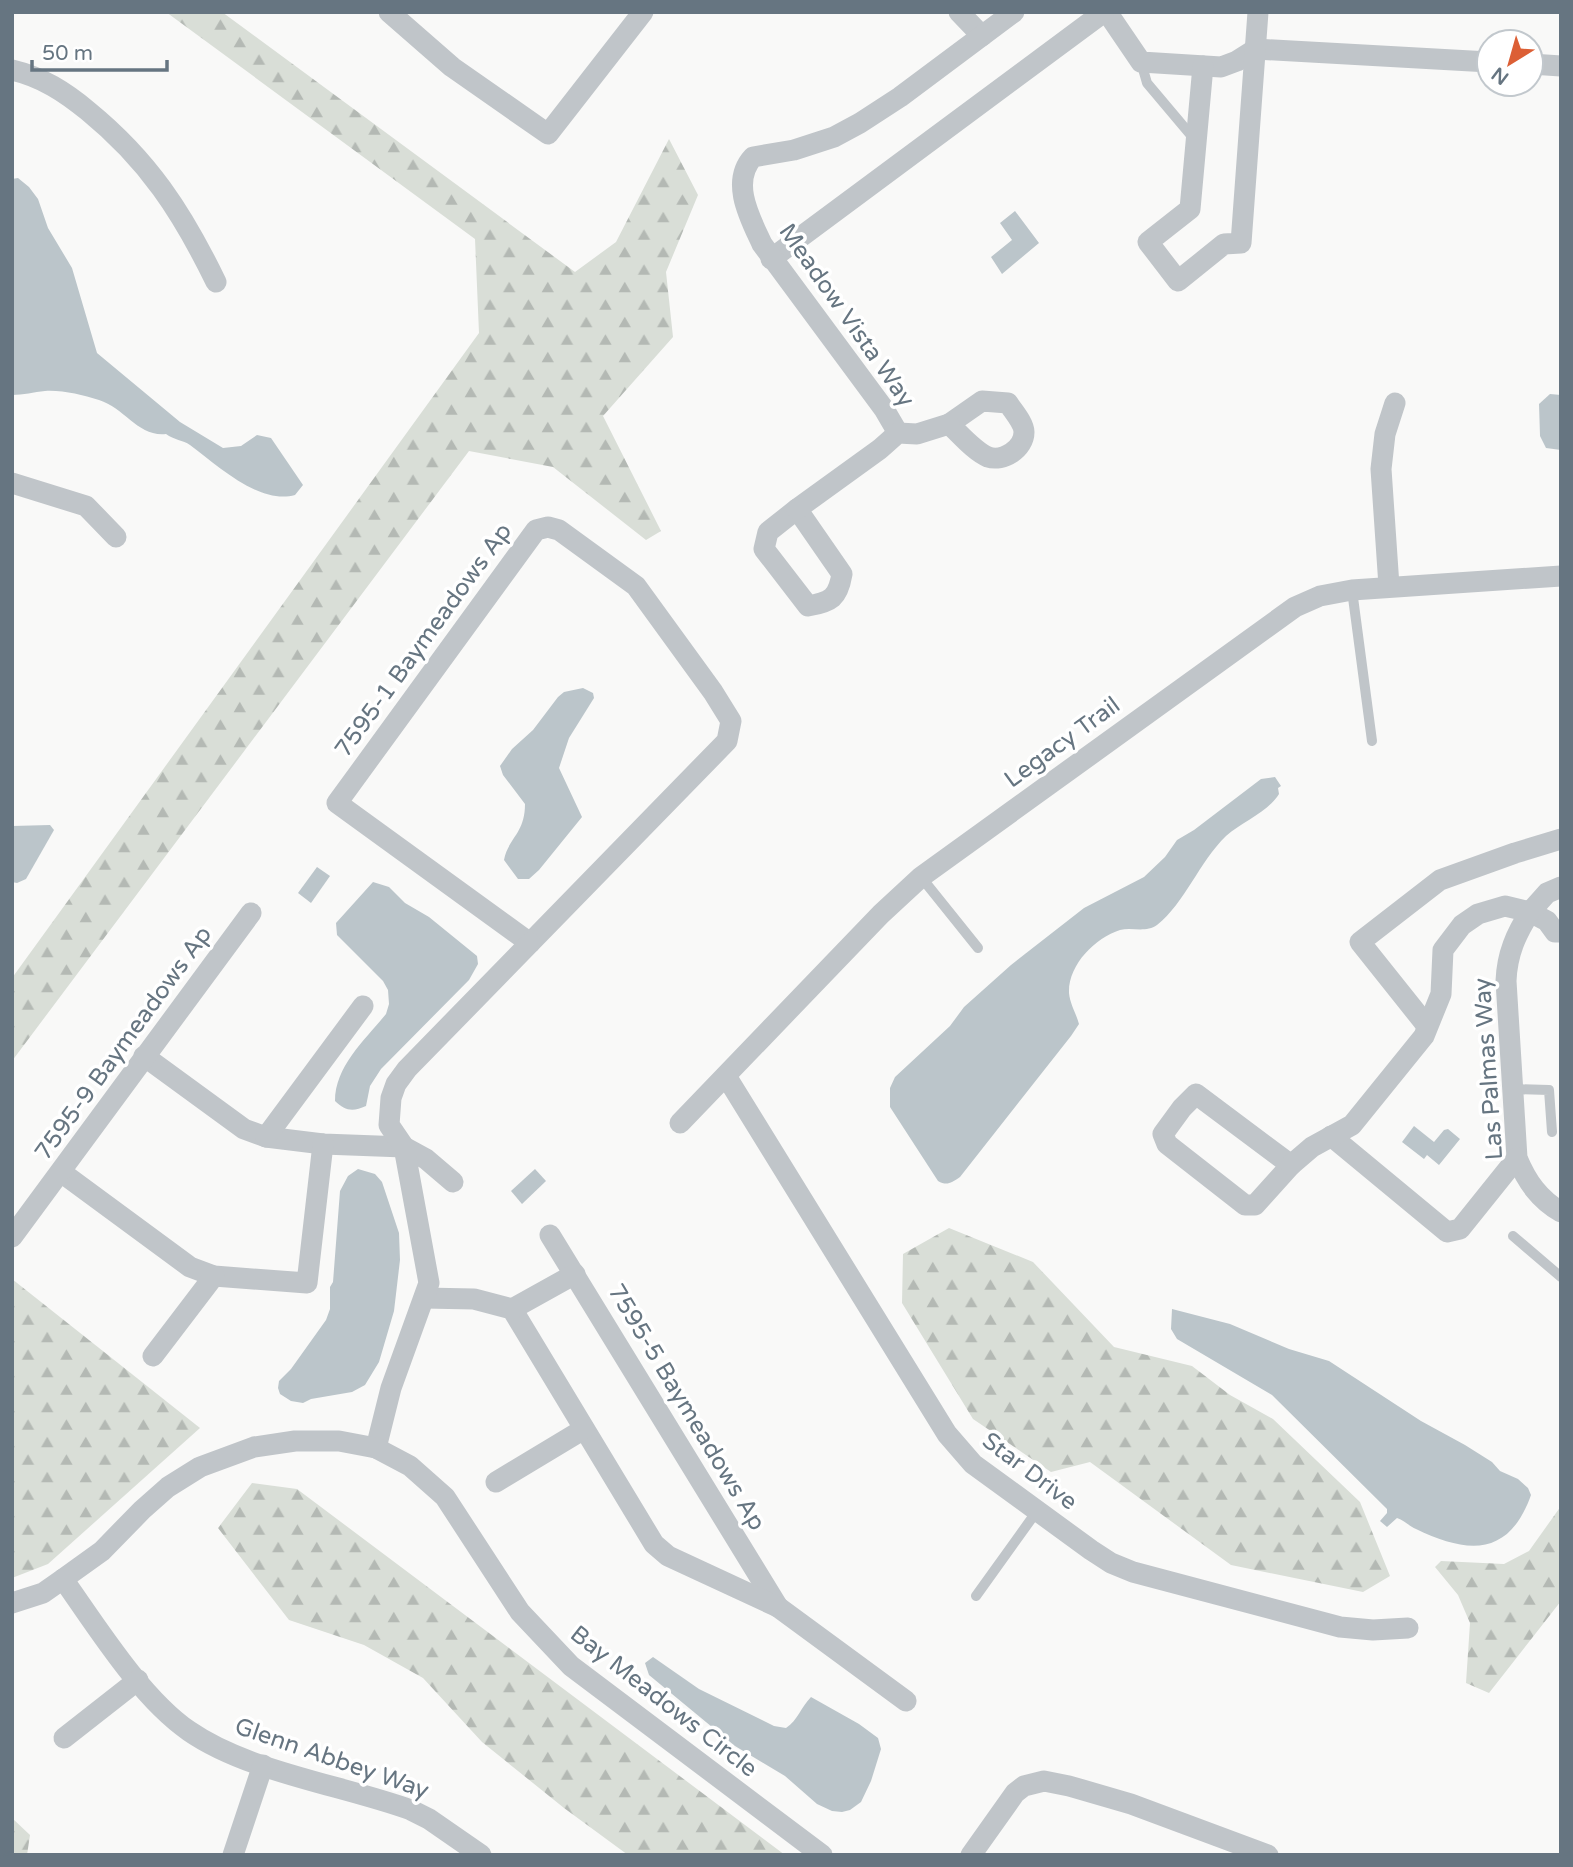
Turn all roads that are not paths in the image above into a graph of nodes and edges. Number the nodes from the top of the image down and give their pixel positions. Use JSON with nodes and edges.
{"nodes":[{"id":1,"x":389,"y":12,"type":"edge"},
{"id":2,"x":643,"y":12,"type":"edge"},
{"id":3,"x":959,"y":12,"type":"edge"},
{"id":4,"x":1014,"y":12,"type":"edge"},
{"id":5,"x":1105,"y":12,"type":"edge"},
{"id":6,"x":1258,"y":12,"type":"edge"},
{"id":7,"x":982,"y":36,"type":"junction"},
{"id":8,"x":1256,"y":49,"type":"junction"},
{"id":9,"x":1475,"y":61,"type":"edge"},
{"id":10,"x":1141,"y":62,"type":"junction"},
{"id":11,"x":1203,"y":66,"type":"junction"},
{"id":12,"x":12,"y":70,"type":"edge"},
{"id":13,"x":1197,"y":142,"type":"junction"},
{"id":14,"x":771,"y":259,"type":"junction"},
{"id":15,"x":216,"y":282,"type":"dead end"},
{"id":16,"x":1395,"y":403,"type":"dead end"},
{"id":17,"x":949,"y":424,"type":"dead end"},
{"id":18,"x":898,"y":433,"type":"junction"},
{"id":19,"x":12,"y":483,"type":"edge"},
{"id":20,"x":797,"y":509,"type":"dead end"},
{"id":21,"x":116,"y":537,"type":"dead end"},
{"id":22,"x":1561,"y":576,"type":"edge"},
{"id":23,"x":1389,"y":586,"type":"junction"},
{"id":24,"x":1352,"y":590,"type":"junction"},
{"id":25,"x":1372,"y":741,"type":"dead end"},
{"id":26,"x":1561,"y":839,"type":"edge"},
{"id":27,"x":921,"y":877,"type":"junction"},
{"id":28,"x":1561,"y":887,"type":"edge"},
{"id":29,"x":1530,"y":912,"type":"junction"},
{"id":30,"x":251,"y":913,"type":"dead end"},
{"id":31,"x":1561,"y":932,"type":"edge"},
{"id":32,"x":530,"y":943,"type":"junction"},
{"id":33,"x":978,"y":948,"type":"dead end"},
{"id":34,"x":363,"y":1006,"type":"dead end"},
{"id":35,"x":1427,"y":1026,"type":"junction"},
{"id":36,"x":144,"y":1056,"type":"junction"},
{"id":37,"x":726,"y":1076,"type":"junction"},
{"id":38,"x":1512,"y":1089,"type":"junction"},
{"id":39,"x":680,"y":1123,"type":"dead end"},
{"id":40,"x":1552,"y":1132,"type":"dead end"},
{"id":41,"x":1331,"y":1136,"type":"junction"},
{"id":42,"x":266,"y":1138,"type":"junction"},
{"id":43,"x":323,"y":1144,"type":"junction"},
{"id":44,"x":404,"y":1147,"type":"junction"},
{"id":45,"x":1517,"y":1158,"type":"junction"},
{"id":46,"x":1291,"y":1165,"type":"junction"},
{"id":47,"x":61,"y":1172,"type":"junction"},
{"id":48,"x":453,"y":1182,"type":"dead end"},
{"id":49,"x":1561,"y":1212,"type":"edge"},
{"id":50,"x":550,"y":1235,"type":"dead end"},
{"id":51,"x":1513,"y":1236,"type":"dead end"},
{"id":52,"x":12,"y":1237,"type":"edge"},
{"id":53,"x":575,"y":1274,"type":"junction"},
{"id":54,"x":214,"y":1276,"type":"junction"},
{"id":55,"x":1561,"y":1277,"type":"edge"},
{"id":56,"x":424,"y":1298,"type":"junction"},
{"id":57,"x":512,"y":1309,"type":"junction"},
{"id":58,"x":152,"y":1356,"type":"dead end"},
{"id":59,"x":584,"y":1429,"type":"junction"},
{"id":60,"x":376,"y":1448,"type":"junction"},
{"id":61,"x":496,"y":1482,"type":"dead end"},
{"id":62,"x":1037,"y":1511,"type":"junction"},
{"id":63,"x":63,"y":1579,"type":"junction"},
{"id":64,"x":975,"y":1596,"type":"dead end"},
{"id":65,"x":12,"y":1603,"type":"edge"},
{"id":66,"x":778,"y":1607,"type":"junction"},
{"id":67,"x":1408,"y":1628,"type":"dead end"},
{"id":68,"x":138,"y":1679,"type":"junction"},
{"id":69,"x":906,"y":1701,"type":"dead end"},
{"id":70,"x":64,"y":1738,"type":"dead end"},
{"id":71,"x":263,"y":1765,"type":"junction"},
{"id":72,"x":456,"y":1847,"type":"edge"},
{"id":73,"x":233,"y":1855,"type":"edge"},
{"id":74,"x":481,"y":1855,"type":"edge"},
{"id":75,"x":822,"y":1855,"type":"edge"},
{"id":76,"x":971,"y":1855,"type":"edge"},
{"id":77,"x":1268,"y":1855,"type":"edge"}],
"edges":[{"from":1,"to":2,"type":"street"},
{"from":3,"to":7,"type":"street"},
{"from":4,"to":7,"type":"street","name":"Meadow Vista Way"},
{"from":5,"to":10,"type":"street"},
{"from":5,"to":14,"type":"street"},
{"from":6,"to":8,"type":"street"},
{"from":7,"to":14,"type":"street","name":"Meadow Vista Way"},
{"from":8,"to":9,"type":"street"},
{"from":8,"to":11,"type":"street"},
{"from":8,"to":13,"type":"street"},
{"from":10,"to":11,"type":"street"},
{"from":10,"to":13,"type":"lane"},
{"from":11,"to":13,"type":"street"},
{"from":12,"to":15,"type":"street"},
{"from":14,"to":18,"type":"street","name":"Meadow Vista Way"},
{"from":16,"to":23,"type":"street"},
{"from":17,"to":18,"type":"street"},
{"from":18,"to":20,"type":"street"},
{"from":19,"to":21,"type":"street"},
{"from":22,"to":23,"type":"street","name":"Legacy Trail"},
{"from":23,"to":24,"type":"street","name":"Legacy Trail"},
{"from":24,"to":25,"type":"lane"},
{"from":24,"to":27,"type":"street","name":"Legacy Trail"},
{"from":26,"to":35,"type":"street"},
{"from":27,"to":33,"type":"lane"},
{"from":27,"to":37,"type":"street","name":"Legacy Trail"},
{"from":28,"to":29,"type":"street","name":"Las Palmas Way"},
{"from":29,"to":31,"type":"street"},
{"from":29,"to":35,"type":"street","name":"Las Palmas Way"},
{"from":29,"to":38,"type":"street","name":"Las Palmas Way"},
{"from":30,"to":36,"type":"street","name":"7595-9 Baymeadows Ap"},
{"from":32,"to":32,"type":"street","name":"7595-1 Baymeadows Ap"},
{"from":32,"to":44,"type":"street"},
{"from":34,"to":42,"type":"street"},
{"from":35,"to":41,"type":"street","name":"Las Palmas Way"},
{"from":36,"to":42,"type":"street"},
{"from":36,"to":47,"type":"street","name":"7595-9 Baymeadows Ap"},
{"from":37,"to":39,"type":"street","name":"Legacy Trail"},
{"from":37,"to":62,"type":"street","name":"Star Drive"},
{"from":38,"to":40,"type":"lane"},
{"from":38,"to":45,"type":"street","name":"Las Palmas Way"},
{"from":41,"to":45,"type":"street"},
{"from":41,"to":46,"type":"street","name":"Las Palmas Way"},
{"from":42,"to":43,"type":"street"},
{"from":43,"to":44,"type":"street"},
{"from":43,"to":54,"type":"street"},
{"from":44,"to":48,"type":"street"},
{"from":44,"to":56,"type":"street"},
{"from":45,"to":49,"type":"street","name":"Las Palmas Way"},
{"from":46,"to":46,"type":"street","name":"Las Palmas Way"},
{"from":47,"to":52,"type":"street","name":"7595-9 Baymeadows Ap"},
{"from":47,"to":54,"type":"street"},
{"from":50,"to":53,"type":"street","name":"7595-5 Baymeadows Ap"},
{"from":51,"to":55,"type":"lane"},
{"from":53,"to":57,"type":"street"},
{"from":53,"to":66,"type":"street","name":"7595-5 Baymeadows Ap"},
{"from":54,"to":58,"type":"street"},
{"from":56,"to":57,"type":"street"},
{"from":56,"to":60,"type":"street"},
{"from":57,"to":59,"type":"street"},
{"from":59,"to":61,"type":"street"},
{"from":59,"to":66,"type":"street"},
{"from":60,"to":63,"type":"street","name":"Bay Meadows Circle"},
{"from":60,"to":75,"type":"street","name":"Bay Meadows Circle"},
{"from":62,"to":64,"type":"lane"},
{"from":62,"to":67,"type":"street","name":"Star Drive"},
{"from":63,"to":65,"type":"street","name":"Bay Meadows Circle"},
{"from":63,"to":68,"type":"street","name":"Glenn Abbey Way"},
{"from":66,"to":69,"type":"street"},
{"from":68,"to":70,"type":"street"},
{"from":68,"to":71,"type":"street","name":"Glenn Abbey Way"},
{"from":71,"to":72,"type":"street","name":"Glenn Abbey Way"},
{"from":71,"to":73,"type":"street"},
{"from":72,"to":74,"type":"street","name":"Glenn Abbey Way"},
{"from":76,"to":77,"type":"street"}]}
